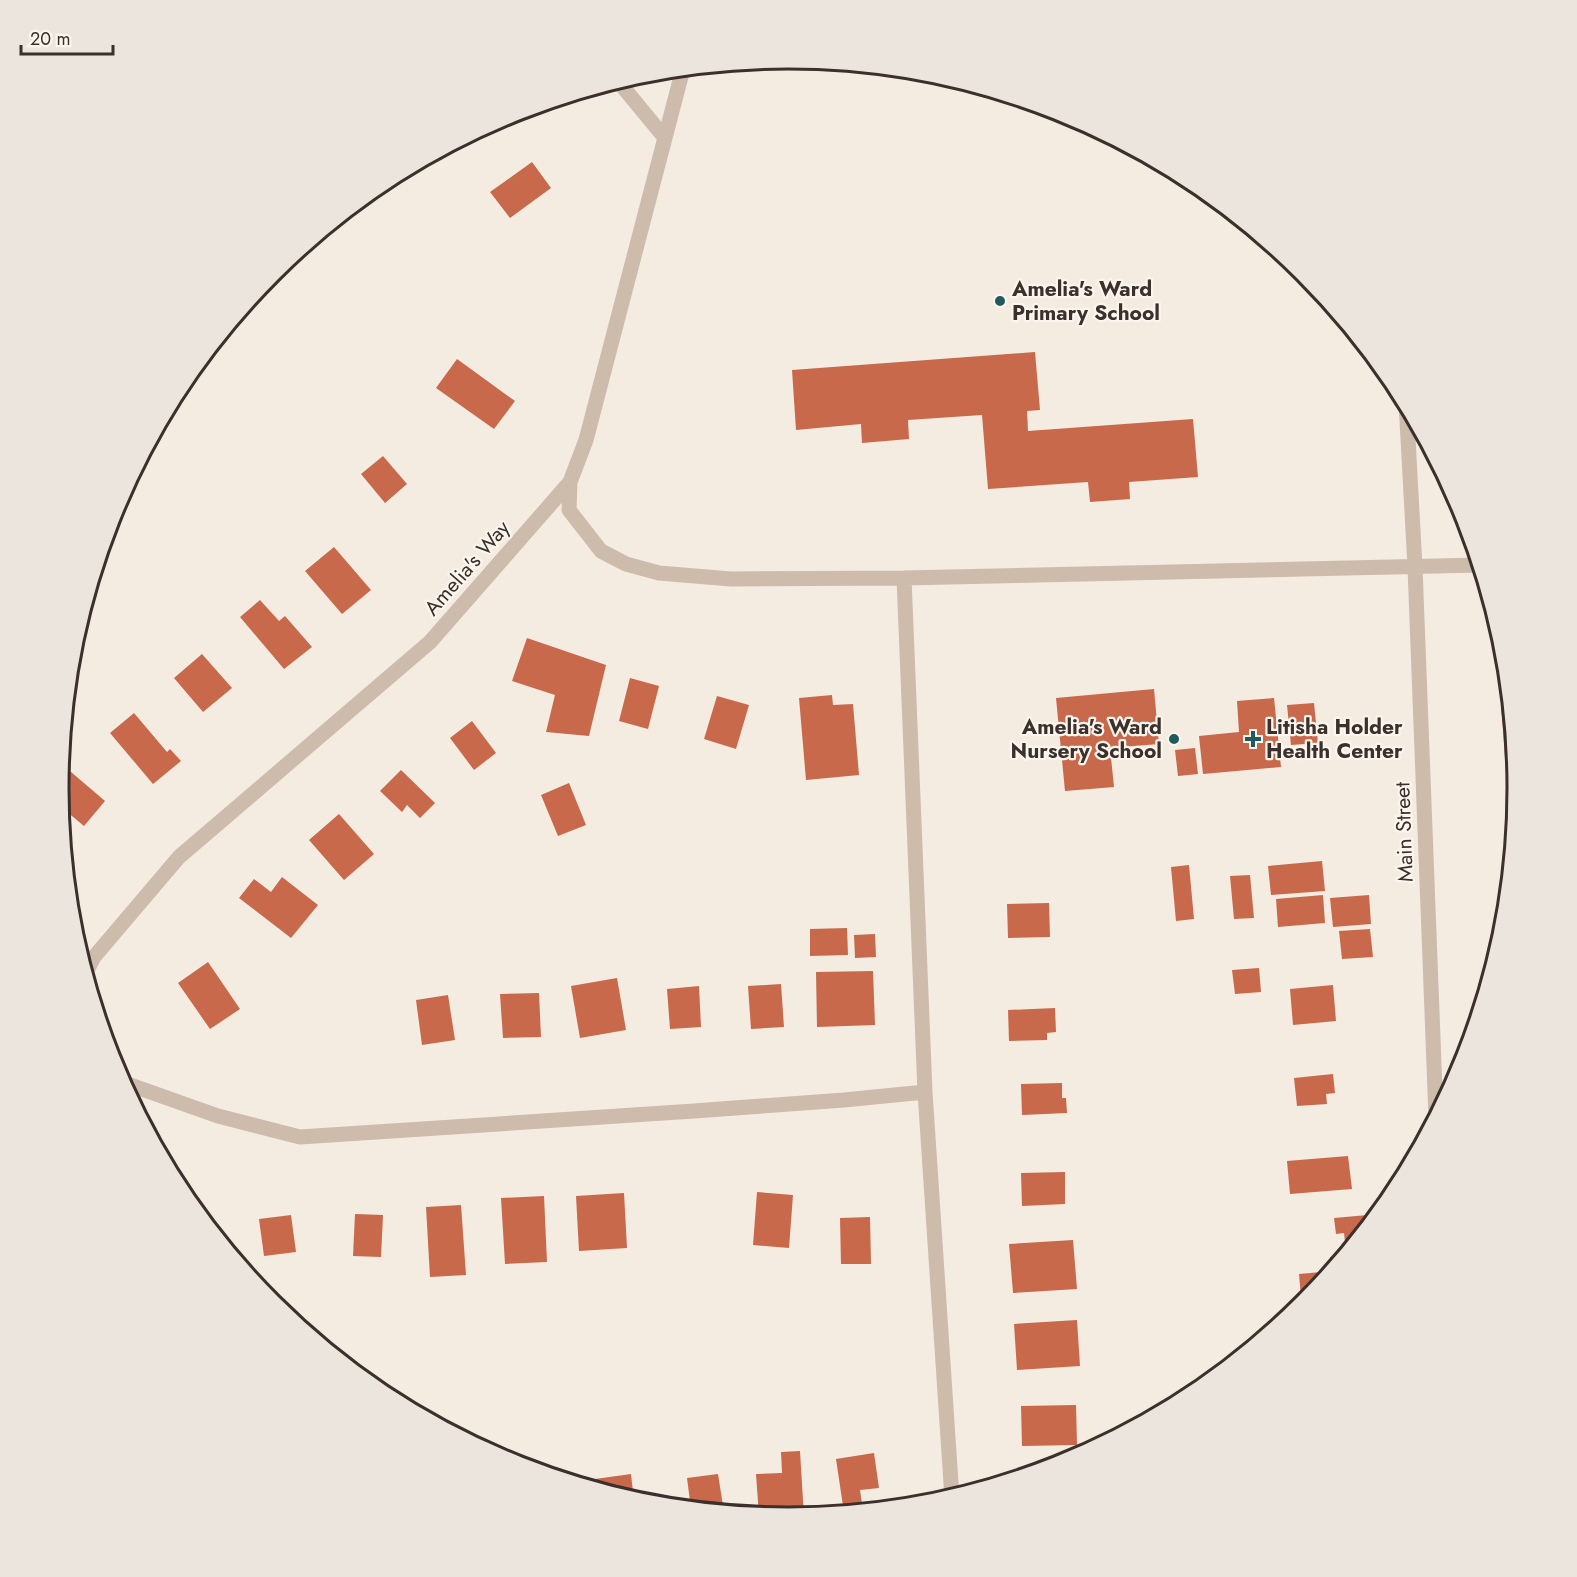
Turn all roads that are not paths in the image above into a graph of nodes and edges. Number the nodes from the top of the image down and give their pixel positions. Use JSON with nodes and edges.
{"nodes":[{"id":1,"x":681,"y":77,"type":"edge"},
{"id":2,"x":624,"y":89,"type":"edge"},
{"id":3,"x":665,"y":138,"type":"junction"},
{"id":4,"x":1407,"y":421,"type":"edge"},
{"id":5,"x":570,"y":482,"type":"junction"},
{"id":6,"x":1472,"y":565,"type":"edge"},
{"id":7,"x":1415,"y":567,"type":"junction"},
{"id":8,"x":904,"y":578,"type":"junction"},
{"id":9,"x":91,"y":963,"type":"edge"},
{"id":10,"x":134,"y":1086,"type":"edge"},
{"id":11,"x":925,"y":1092,"type":"junction"},
{"id":12,"x":1436,"y":1102,"type":"edge"},
{"id":13,"x":951,"y":1489,"type":"edge"}],
"edges":[{"from":1,"to":3,"type":"street","name":"Amelia's Way"},
{"from":2,"to":3,"type":"street"},
{"from":3,"to":5,"type":"street","name":"Amelia's Way"},
{"from":4,"to":7,"type":"street","name":"Main Street"},
{"from":5,"to":8,"type":"street"},
{"from":5,"to":9,"type":"street","name":"Amelia's Way"},
{"from":6,"to":7,"type":"street"},
{"from":7,"to":8,"type":"street"},
{"from":7,"to":12,"type":"street","name":"Main Street"},
{"from":8,"to":11,"type":"street"},
{"from":10,"to":11,"type":"street"},
{"from":11,"to":13,"type":"street"}]}
